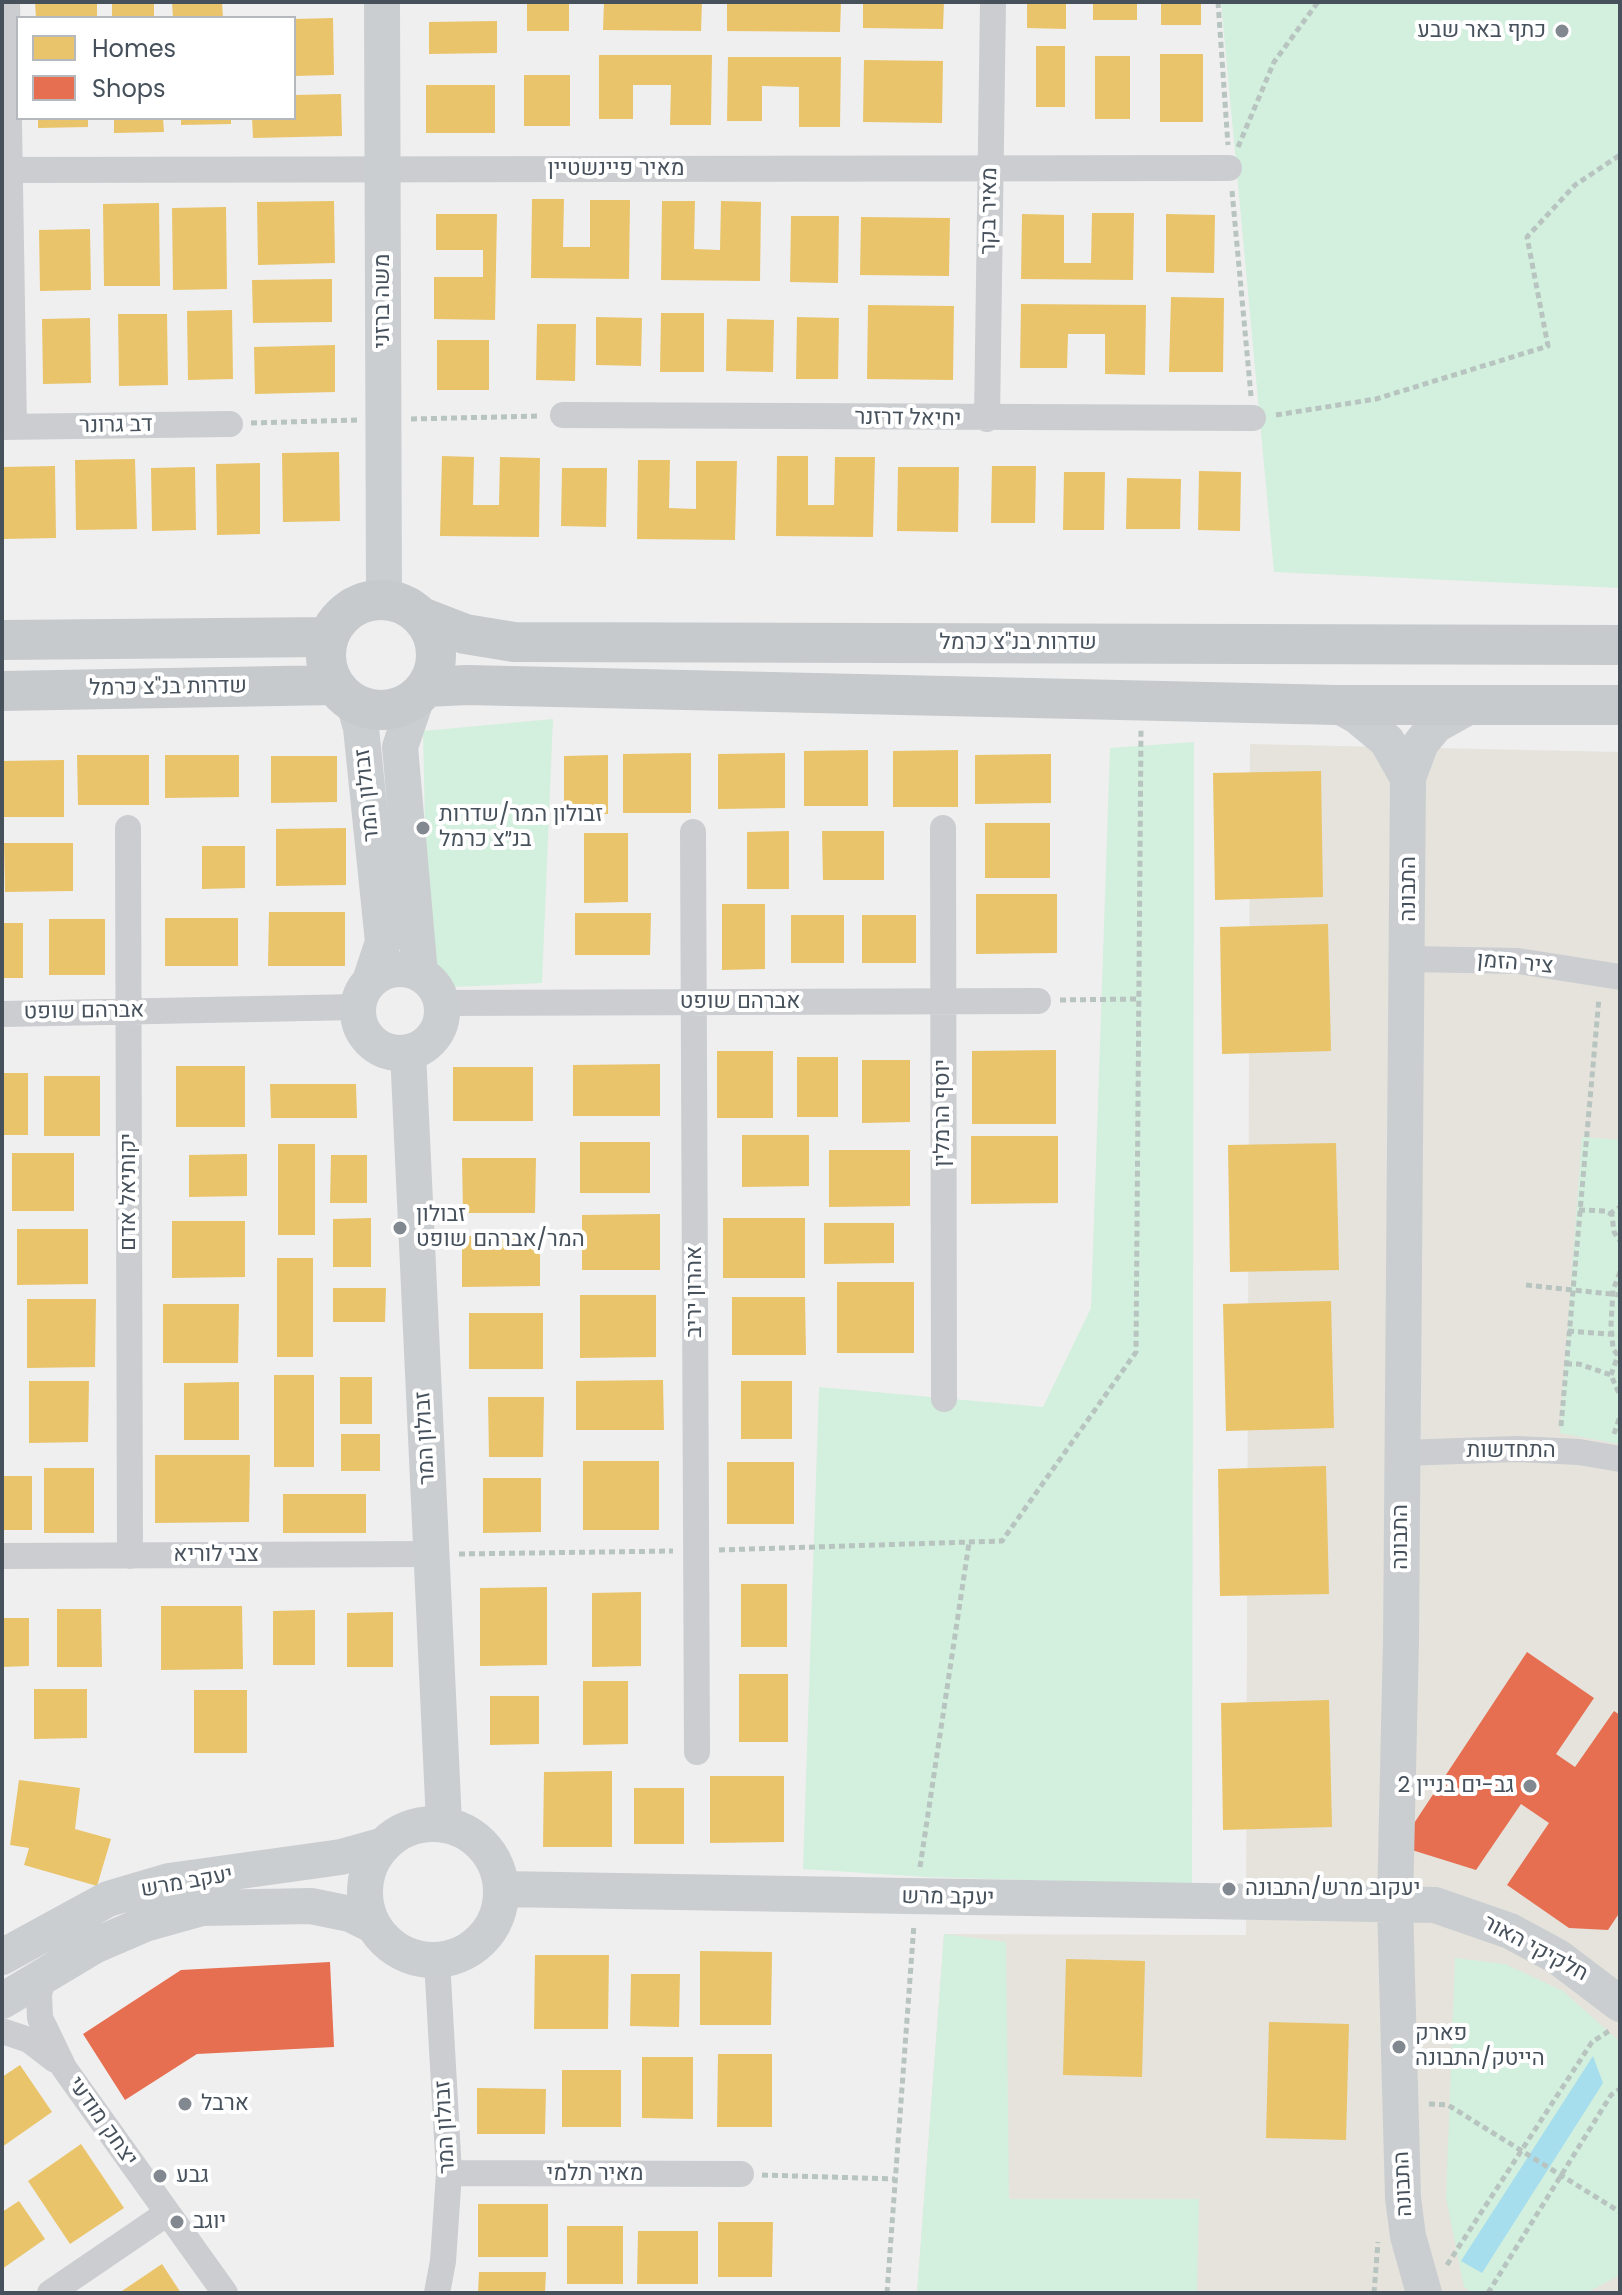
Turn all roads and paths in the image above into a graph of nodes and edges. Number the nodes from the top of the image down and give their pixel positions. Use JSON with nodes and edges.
{"nodes":[{"id":1,"x":7,"y":2,"type":"edge"},
{"id":2,"x":382,"y":2,"type":"edge"},
{"id":3,"x":993,"y":2,"type":"edge"},
{"id":4,"x":1218,"y":2,"type":"edge"},
{"id":5,"x":1318,"y":2,"type":"edge"},
{"id":6,"x":1620,"y":155,"type":"edge"},
{"id":7,"x":991,"y":168,"type":"junction"},
{"id":8,"x":1229,"y":168,"type":"junction"},
{"id":9,"x":6,"y":170,"type":"edge"},
{"id":10,"x":382,"y":170,"type":"junction"},
{"id":11,"x":563,"y":415,"type":"dead end"},
{"id":12,"x":1253,"y":418,"type":"junction"},
{"id":13,"x":987,"y":419,"type":"junction"},
{"id":14,"x":230,"y":424,"type":"dead end"},
{"id":15,"x":8,"y":427,"type":"edge"},
{"id":16,"x":384,"y":600,"type":"junction"},
{"id":17,"x":421,"y":617,"type":"junction"},
{"id":18,"x":329,"y":637,"type":"junction"},
{"id":19,"x":2,"y":640,"type":"edge"},
{"id":20,"x":1620,"y":645,"type":"edge"},
{"id":21,"x":2,"y":691,"type":"edge"},
{"id":22,"x":421,"y":692,"type":"junction"},
{"id":23,"x":344,"y":694,"type":"junction"},
{"id":24,"x":1337,"y":705,"type":"junction"},
{"id":25,"x":1620,"y":705,"type":"edge"},
{"id":26,"x":1470,"y":706,"type":"junction"},
{"id":27,"x":1408,"y":778,"type":"junction"},
{"id":28,"x":128,"y":828,"type":"dead end"},
{"id":29,"x":943,"y":828,"type":"dead end"},
{"id":30,"x":693,"y":832,"type":"dead end"},
{"id":31,"x":1409,"y":959,"type":"junction"},
{"id":32,"x":420,"y":974,"type":"junction"},
{"id":33,"x":1611,"y":976,"type":"edge"},
{"id":34,"x":364,"y":994,"type":"junction"},
{"id":35,"x":1139,"y":999,"type":"dead end"},
{"id":36,"x":943,"y":1001,"type":"junction"},
{"id":37,"x":1038,"y":1001,"type":"joint"},
{"id":38,"x":694,"y":1002,"type":"junction"},
{"id":39,"x":442,"y":1003,"type":"junction"},
{"id":40,"x":129,"y":1011,"type":"junction"},
{"id":41,"x":2,"y":1014,"type":"edge"},
{"id":42,"x":408,"y":1052,"type":"junction"},
{"id":43,"x":1620,"y":1207,"type":"edge"},
{"id":44,"x":1579,"y":1210,"type":"junction"},
{"id":45,"x":1609,"y":1214,"type":"junction"},
{"id":46,"x":1620,"y":1241,"type":"edge"},
{"id":47,"x":1620,"y":1272,"type":"edge"},
{"id":48,"x":1526,"y":1285,"type":"dead end"},
{"id":49,"x":1571,"y":1290,"type":"junction"},
{"id":50,"x":1616,"y":1295,"type":"edge"},
{"id":51,"x":1568,"y":1331,"type":"junction"},
{"id":52,"x":1612,"y":1335,"type":"junction"},
{"id":53,"x":1620,"y":1335,"type":"edge"},
{"id":54,"x":1619,"y":1357,"type":"edge"},
{"id":55,"x":1566,"y":1364,"type":"junction"},
{"id":56,"x":1611,"y":1375,"type":"junction"},
{"id":57,"x":1620,"y":1396,"type":"edge"},
{"id":58,"x":944,"y":1399,"type":"dead end"},
{"id":59,"x":1560,"y":1433,"type":"dead end"},
{"id":60,"x":1402,"y":1453,"type":"junction"},
{"id":61,"x":1620,"y":1459,"type":"edge"},
{"id":62,"x":431,"y":1554,"type":"junction"},
{"id":63,"x":2,"y":1556,"type":"edge"},
{"id":64,"x":130,"y":1556,"type":"junction"},
{"id":65,"x":697,"y":1752,"type":"dead end"},
{"id":66,"x":444,"y":1823,"type":"junction"},
{"id":67,"x":384,"y":1845,"type":"junction"},
{"id":68,"x":502,"y":1889,"type":"junction"},
{"id":69,"x":1395,"y":1903,"type":"junction"},
{"id":70,"x":374,"y":1926,"type":"junction"},
{"id":71,"x":46,"y":1930,"type":"junction"},
{"id":72,"x":2,"y":1932,"type":"edge"},
{"id":73,"x":2,"y":1957,"type":"edge"},
{"id":74,"x":437,"y":1960,"type":"junction"},
{"id":75,"x":45,"y":1972,"type":"junction"},
{"id":76,"x":2,"y":2001,"type":"edge"},
{"id":77,"x":1620,"y":2004,"type":"edge"},
{"id":78,"x":1620,"y":2024,"type":"edge"},
{"id":79,"x":2,"y":2031,"type":"edge"},
{"id":80,"x":64,"y":2068,"type":"junction"},
{"id":81,"x":1620,"y":2089,"type":"edge"},
{"id":82,"x":1400,"y":2101,"type":"junction"},
{"id":83,"x":1519,"y":2149,"type":"junction"},
{"id":84,"x":449,"y":2173,"type":"junction"},
{"id":85,"x":741,"y":2174,"type":"joint"},
{"id":86,"x":1561,"y":2175,"type":"junction"},
{"id":87,"x":895,"y":2179,"type":"dead end"},
{"id":88,"x":1620,"y":2212,"type":"edge"},
{"id":89,"x":166,"y":2214,"type":"junction"},
{"id":90,"x":1435,"y":2280,"type":"edge"},
{"id":91,"x":50,"y":2293,"type":"edge"},
{"id":92,"x":225,"y":2293,"type":"edge"},
{"id":93,"x":437,"y":2293,"type":"edge"},
{"id":94,"x":1488,"y":2293,"type":"edge"}],
"edges":[{"from":1,"to":9,"type":"street"},
{"from":2,"to":10,"type":"street","name":"משה ברזני"},
{"from":3,"to":7,"type":"street","name":"מאיר בקר"},
{"from":4,"to":8,"type":"path"},
{"from":5,"to":8,"type":"path"},
{"from":6,"to":12,"type":"path"},
{"from":7,"to":8,"type":"street","name":"מאיר פיינשטיין"},
{"from":7,"to":10,"type":"street","name":"מאיר פיינשטיין"},
{"from":7,"to":13,"type":"street","name":"מאיר בקר"},
{"from":8,"to":12,"type":"path"},
{"from":9,"to":10,"type":"street","name":"מאיר פיינשטיין"},
{"from":9,"to":15,"type":"street"},
{"from":10,"to":16,"type":"street","name":"משה ברזני"},
{"from":11,"to":13,"type":"street","name":"יחיאל דרזנר"},
{"from":12,"to":13,"type":"street","name":"יחיאל דרזנר"},
{"from":14,"to":15,"type":"street","name":"דב גרונר"},
{"from":16,"to":17,"type":"main road"},
{"from":16,"to":18,"type":"main road"},
{"from":17,"to":20,"type":"main road","name":"שדרות בנ\"צ כרמל"},
{"from":17,"to":22,"type":"main road"},
{"from":18,"to":19,"type":"main road"},
{"from":18,"to":23,"type":"main road"},
{"from":21,"to":23,"type":"main road","name":"שדרות בנ\"צ כרמל"},
{"from":22,"to":23,"type":"main road"},
{"from":22,"to":24,"type":"main road"},
{"from":22,"to":32,"type":"street","name":"זבולון המר"},
{"from":23,"to":34,"type":"street","name":"זבולון המר"},
{"from":24,"to":26,"type":"main road"},
{"from":24,"to":27,"type":"street","name":"התבונה"},
{"from":25,"to":26,"type":"main road"},
{"from":26,"to":27,"type":"street","name":"התבונה"},
{"from":27,"to":31,"type":"street","name":"התבונה"},
{"from":28,"to":40,"type":"street","name":"יקותיאל אדם"},
{"from":29,"to":36,"type":"street","name":"יוסף הרמלין"},
{"from":30,"to":38,"type":"street","name":"אהרון יריב"},
{"from":31,"to":33,"type":"street","name":"ציר הזמן"},
{"from":31,"to":60,"type":"street","name":"התבונה"},
{"from":32,"to":34,"type":"street"},
{"from":32,"to":39,"type":"street"},
{"from":33,"to":44,"type":"path"},
{"from":34,"to":40,"type":"street","name":"אברהם שופט"},
{"from":34,"to":42,"type":"street"},
{"from":35,"to":37,"type":"path"},
{"from":36,"to":37,"type":"street","name":"אברהם שופט"},
{"from":36,"to":38,"type":"street","name":"אברהם שופט"},
{"from":36,"to":58,"type":"street","name":"יוסף הרמלין"},
{"from":38,"to":39,"type":"street","name":"אברהם שופט"},
{"from":38,"to":65,"type":"street","name":"אהרון יריב"},
{"from":39,"to":42,"type":"street"},
{"from":40,"to":41,"type":"street","name":"אברהם שופט"},
{"from":40,"to":64,"type":"street","name":"יקותיאל אדם"},
{"from":42,"to":62,"type":"street","name":"זבולון המר"},
{"from":43,"to":45,"type":"path"},
{"from":44,"to":45,"type":"path"},
{"from":44,"to":49,"type":"path"},
{"from":45,"to":46,"type":"path"},
{"from":47,"to":50,"type":"path"},
{"from":48,"to":49,"type":"path"},
{"from":49,"to":50,"type":"path"},
{"from":49,"to":51,"type":"path"},
{"from":50,"to":52,"type":"path"},
{"from":51,"to":52,"type":"path"},
{"from":51,"to":55,"type":"path"},
{"from":52,"to":53,"type":"path"},
{"from":52,"to":54,"type":"path"},
{"from":54,"to":56,"type":"path"},
{"from":55,"to":56,"type":"path"},
{"from":55,"to":59,"type":"path"},
{"from":56,"to":57,"type":"path"},
{"from":60,"to":61,"type":"street","name":"התחדשות"},
{"from":60,"to":69,"type":"street","name":"התבונה"},
{"from":62,"to":64,"type":"street","name":"צבי לוריא"},
{"from":62,"to":66,"type":"street","name":"זבולון המר"},
{"from":63,"to":64,"type":"street","name":"צבי לוריא"},
{"from":66,"to":67,"type":"street"},
{"from":66,"to":68,"type":"street"},
{"from":67,"to":70,"type":"street"},
{"from":67,"to":71,"type":"street","name":"יעקב מרש"},
{"from":68,"to":69,"type":"street","name":"יעקב מרש"},
{"from":68,"to":74,"type":"street"},
{"from":69,"to":77,"type":"street","name":"חלקיקי האור"},
{"from":69,"to":82,"type":"street","name":"התבונה"},
{"from":70,"to":74,"type":"street"},
{"from":70,"to":75,"type":"street","name":"יעקב מרש"},
{"from":71,"to":72,"type":"street"},
{"from":71,"to":73,"type":"street","name":"יעקב מרש"},
{"from":74,"to":84,"type":"street","name":"זבולון המר"},
{"from":75,"to":76,"type":"street","name":"יעקב מרש"},
{"from":75,"to":80,"type":"street","name":"יצחק מודעי"},
{"from":78,"to":83,"type":"path"},
{"from":79,"to":80,"type":"street","name":"יצחק מודעי"},
{"from":80,"to":89,"type":"street","name":"יצחק מודעי"},
{"from":81,"to":86,"type":"path"},
{"from":82,"to":83,"type":"path"},
{"from":82,"to":90,"type":"street","name":"התבונה"},
{"from":83,"to":86,"type":"path"},
{"from":83,"to":90,"type":"path"},
{"from":84,"to":85,"type":"street","name":"מאיר תלמי"},
{"from":84,"to":93,"type":"street","name":"זבולון המר"},
{"from":85,"to":87,"type":"path"},
{"from":86,"to":88,"type":"path"},
{"from":86,"to":94,"type":"path"},
{"from":89,"to":91,"type":"street"},
{"from":89,"to":92,"type":"street","name":"יצחק מודעי"}]}
